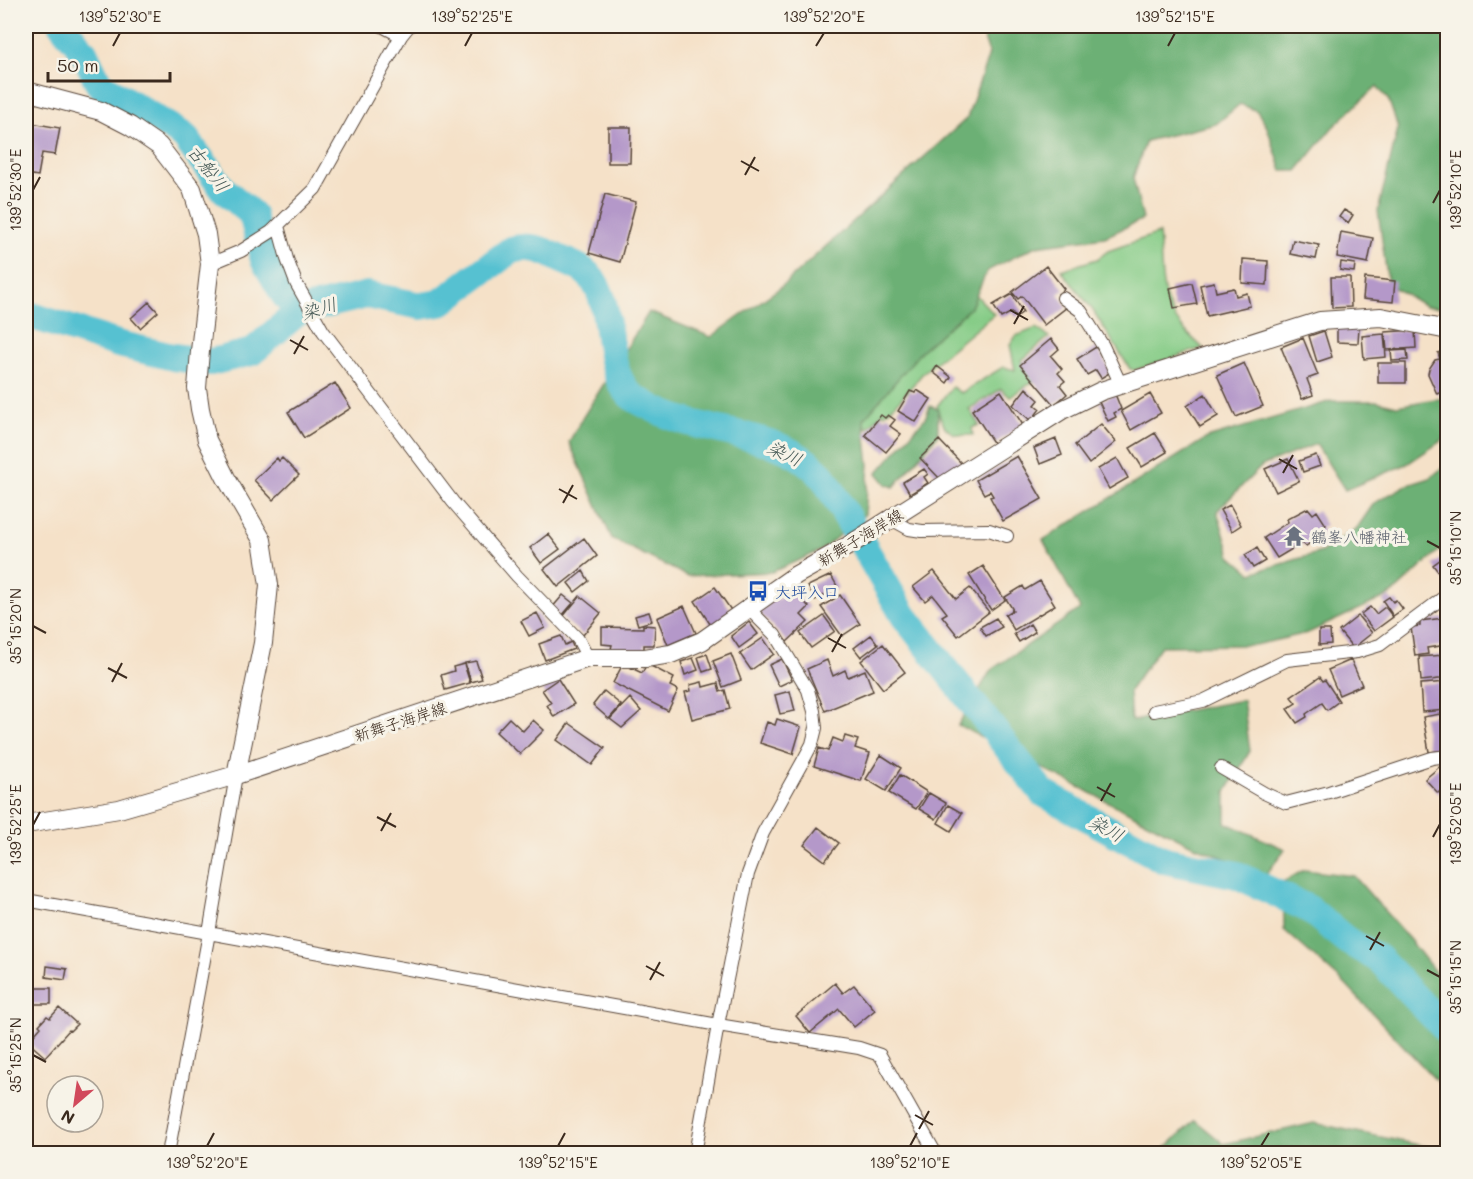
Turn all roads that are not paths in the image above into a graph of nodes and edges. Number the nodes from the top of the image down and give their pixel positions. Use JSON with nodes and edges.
{"nodes":[{"id":1,"x":382,"y":26,"type":"edge"},
{"id":2,"x":405,"y":31,"type":"edge"},
{"id":3,"x":26,"y":91,"type":"edge"},
{"id":4,"x":275,"y":229,"type":"junction"},
{"id":5,"x":210,"y":264,"type":"junction"},
{"id":6,"x":1063,"y":298,"type":"dead end"},
{"id":7,"x":1448,"y":330,"type":"edge"},
{"id":8,"x":1121,"y":385,"type":"junction"},
{"id":9,"x":884,"y":523,"type":"junction"},
{"id":10,"x":1007,"y":536,"type":"dead end"},
{"id":11,"x":1448,"y":594,"type":"edge"},
{"id":12,"x":748,"y":608,"type":"junction"},
{"id":13,"x":588,"y":658,"type":"junction"},
{"id":14,"x":1154,"y":711,"type":"dead end"},
{"id":15,"x":1448,"y":756,"type":"edge"},
{"id":16,"x":1221,"y":768,"type":"dead end"},
{"id":17,"x":236,"y":775,"type":"junction"},
{"id":18,"x":26,"y":824,"type":"edge"},
{"id":19,"x":26,"y":900,"type":"edge"},
{"id":20,"x":209,"y":933,"type":"junction"},
{"id":21,"x":718,"y":1025,"type":"junction"},
{"id":22,"x":168,"y":1154,"type":"edge"},
{"id":23,"x":695,"y":1154,"type":"edge"},
{"id":24,"x":936,"y":1154,"type":"edge"}],
"edges":[{"from":1,"to":2,"type":"street"},
{"from":2,"to":4,"type":"street"},
{"from":3,"to":5,"type":"main road"},
{"from":4,"to":5,"type":"street"},
{"from":4,"to":13,"type":"street"},
{"from":5,"to":17,"type":"main road"},
{"from":6,"to":8,"type":"street"},
{"from":7,"to":8,"type":"main road","name":"新舞子海岸線"},
{"from":8,"to":9,"type":"main road","name":"新舞子海岸線"},
{"from":9,"to":10,"type":"street"},
{"from":9,"to":12,"type":"main road","name":"新舞子海岸線"},
{"from":11,"to":14,"type":"street"},
{"from":12,"to":13,"type":"main road","name":"新舞子海岸線"},
{"from":12,"to":21,"type":"street"},
{"from":13,"to":17,"type":"main road","name":"新舞子海岸線"},
{"from":15,"to":16,"type":"street"},
{"from":17,"to":18,"type":"main road","name":"新舞子海岸線"},
{"from":17,"to":20,"type":"street"},
{"from":19,"to":20,"type":"street"},
{"from":20,"to":21,"type":"street"},
{"from":20,"to":22,"type":"street"},
{"from":21,"to":23,"type":"street"},
{"from":21,"to":24,"type":"street"}]}
